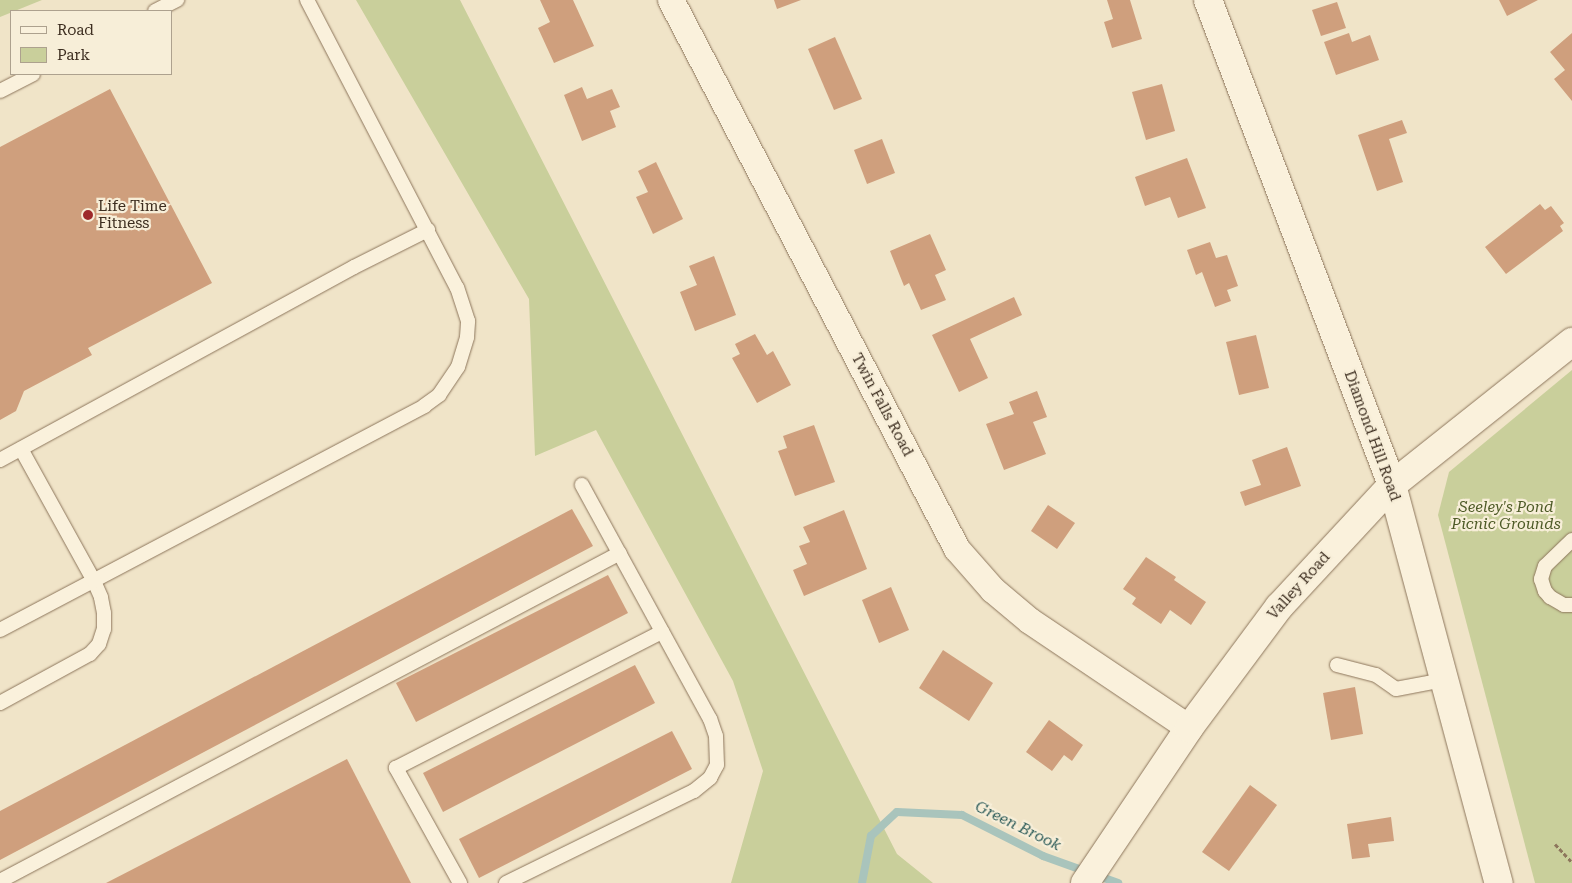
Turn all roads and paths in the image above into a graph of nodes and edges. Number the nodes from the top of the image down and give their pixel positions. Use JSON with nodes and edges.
{"nodes":[{"id":1,"x":177,"y":0,"type":"edge"},
{"id":2,"x":307,"y":0,"type":"edge"},
{"id":3,"x":671,"y":0,"type":"edge"},
{"id":4,"x":1208,"y":0,"type":"edge"},
{"id":5,"x":157,"y":10,"type":"edge"},
{"id":6,"x":31,"y":75,"type":"edge"},
{"id":7,"x":0,"y":91,"type":"edge"},
{"id":8,"x":428,"y":230,"type":"junction"},
{"id":9,"x":1572,"y":342,"type":"edge"},
{"id":10,"x":21,"y":449,"type":"junction"},
{"id":11,"x":0,"y":460,"type":"edge"},
{"id":12,"x":582,"y":484,"type":"dead end"},
{"id":13,"x":1392,"y":485,"type":"junction"},
{"id":14,"x":1572,"y":540,"type":"edge"},
{"id":15,"x":620,"y":553,"type":"junction"},
{"id":16,"x":94,"y":581,"type":"junction"},
{"id":17,"x":1572,"y":605,"type":"edge"},
{"id":18,"x":0,"y":630,"type":"edge"},
{"id":19,"x":662,"y":632,"type":"junction"},
{"id":20,"x":1336,"y":665,"type":"dead end"},
{"id":21,"x":1444,"y":680,"type":"junction"},
{"id":22,"x":0,"y":703,"type":"edge"},
{"id":23,"x":1189,"y":728,"type":"junction"},
{"id":24,"x":1555,"y":844,"type":"dead end"},
{"id":25,"x":1572,"y":862,"type":"edge"},
{"id":26,"x":0,"y":881,"type":"edge"},
{"id":27,"x":460,"y":883,"type":"edge"},
{"id":28,"x":506,"y":883,"type":"edge"},
{"id":29,"x":1085,"y":883,"type":"edge"},
{"id":30,"x":1499,"y":883,"type":"edge"}],
"edges":[{"from":1,"to":5,"type":"lane"},
{"from":2,"to":8,"type":"lane"},
{"from":3,"to":23,"type":"street","name":"Twin Falls Road"},
{"from":4,"to":13,"type":"main road","name":"Diamond Hill Road"},
{"from":6,"to":7,"type":"lane"},
{"from":8,"to":10,"type":"lane"},
{"from":8,"to":16,"type":"lane"},
{"from":9,"to":13,"type":"main road","name":"Valley Road"},
{"from":10,"to":11,"type":"lane"},
{"from":10,"to":16,"type":"lane"},
{"from":12,"to":15,"type":"lane"},
{"from":13,"to":21,"type":"main road","name":"Diamond Hill Road"},
{"from":13,"to":23,"type":"main road","name":"Valley Road"},
{"from":14,"to":17,"type":"lane"},
{"from":15,"to":19,"type":"lane"},
{"from":15,"to":26,"type":"lane"},
{"from":16,"to":18,"type":"lane"},
{"from":16,"to":22,"type":"lane"},
{"from":19,"to":27,"type":"lane"},
{"from":19,"to":28,"type":"lane"},
{"from":20,"to":21,"type":"lane"},
{"from":21,"to":30,"type":"main road","name":"Diamond Hill Road"},
{"from":23,"to":29,"type":"main road","name":"Valley Road"},
{"from":24,"to":25,"type":"path"}]}
